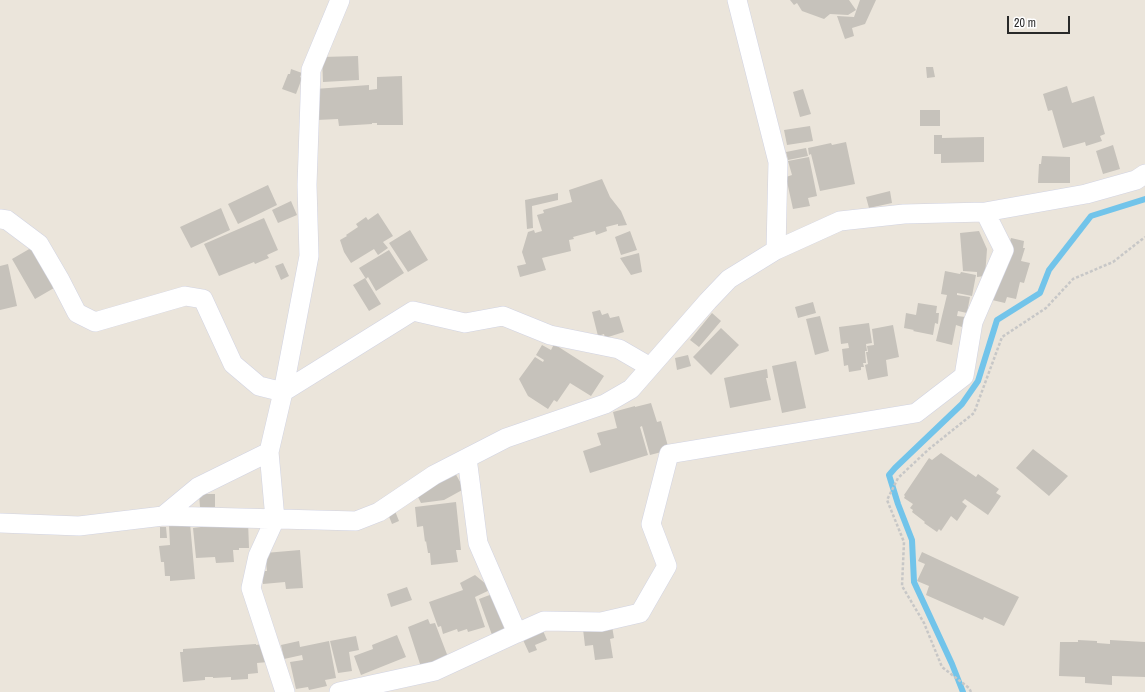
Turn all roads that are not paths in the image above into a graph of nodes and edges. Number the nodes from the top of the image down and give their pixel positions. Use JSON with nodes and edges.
{"nodes":[{"id":1,"x":340,"y":0,"type":"edge"},
{"id":2,"x":737,"y":0,"type":"edge"},
{"id":3,"x":1145,"y":174,"type":"edge"},
{"id":4,"x":985,"y":212,"type":"junction"},
{"id":5,"x":0,"y":219,"type":"edge"},
{"id":6,"x":776,"y":250,"type":"junction"},
{"id":7,"x":650,"y":367,"type":"junction"},
{"id":8,"x":283,"y":392,"type":"junction"},
{"id":9,"x":269,"y":452,"type":"junction"},
{"id":10,"x":467,"y":458,"type":"junction"},
{"id":11,"x":163,"y":516,"type":"junction"},
{"id":12,"x":274,"y":519,"type":"junction"},
{"id":13,"x":0,"y":523,"type":"edge"},
{"id":14,"x":517,"y":633,"type":"junction"},
{"id":15,"x":285,"y":692,"type":"edge"},
{"id":16,"x":340,"y":692,"type":"edge"}],
"edges":[{"from":1,"to":8,"type":"street"},
{"from":2,"to":6,"type":"street"},
{"from":3,"to":4,"type":"street"},
{"from":4,"to":6,"type":"street"},
{"from":4,"to":14,"type":"street"},
{"from":5,"to":8,"type":"street"},
{"from":6,"to":7,"type":"street"},
{"from":7,"to":8,"type":"street"},
{"from":7,"to":10,"type":"street"},
{"from":8,"to":9,"type":"street"},
{"from":9,"to":11,"type":"street"},
{"from":9,"to":12,"type":"street"},
{"from":10,"to":12,"type":"street"},
{"from":10,"to":14,"type":"street"},
{"from":11,"to":12,"type":"street"},
{"from":11,"to":13,"type":"street"},
{"from":12,"to":15,"type":"street"},
{"from":14,"to":16,"type":"street"}]}
